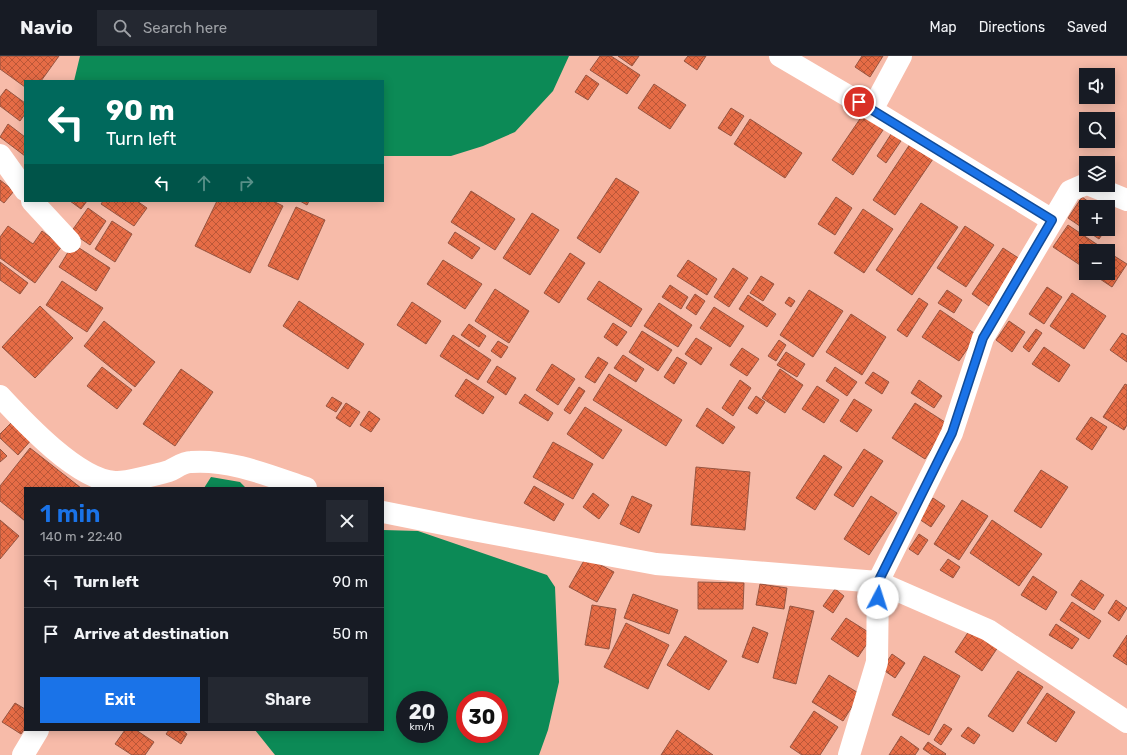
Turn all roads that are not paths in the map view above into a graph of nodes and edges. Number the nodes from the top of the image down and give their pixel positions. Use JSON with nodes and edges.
{"nodes":[{"id":1,"x":780,"y":56,"type":"edge"},
{"id":2,"x":901,"y":56,"type":"edge"},
{"id":3,"x":872,"y":110,"type":"junction"},
{"id":4,"x":0,"y":155,"type":"edge"},
{"id":5,"x":1079,"y":187,"type":"edge"},
{"id":6,"x":24,"y":189,"type":"edge"},
{"id":7,"x":1107,"y":192,"type":"edge"},
{"id":8,"x":1127,"y":200,"type":"edge"},
{"id":9,"x":33,"y":202,"type":"edge"},
{"id":10,"x":1052,"y":220,"type":"junction"},
{"id":11,"x":70,"y":242,"type":"dead end"},
{"id":12,"x":0,"y":396,"type":"edge"},
{"id":13,"x":164,"y":480,"type":"edge"},
{"id":14,"x":303,"y":487,"type":"edge"},
{"id":15,"x":384,"y":512,"type":"edge"},
{"id":16,"x":878,"y":582,"type":"junction"},
{"id":17,"x":1127,"y":722,"type":"edge"},
{"id":18,"x":37,"y":731,"type":"edge"},
{"id":19,"x":23,"y":755,"type":"edge"},
{"id":20,"x":849,"y":755,"type":"edge"}],
"edges":[{"from":1,"to":3,"type":"street"},
{"from":2,"to":3,"type":"street"},
{"from":3,"to":10,"type":"street"},
{"from":4,"to":6,"type":"street"},
{"from":5,"to":10,"type":"street"},
{"from":7,"to":8,"type":"street"},
{"from":9,"to":11,"type":"street"},
{"from":10,"to":16,"type":"street"},
{"from":12,"to":13,"type":"street"},
{"from":13,"to":14,"type":"street"},
{"from":15,"to":16,"type":"street"},
{"from":16,"to":17,"type":"street"},
{"from":16,"to":20,"type":"street"},
{"from":18,"to":19,"type":"street"}]}
